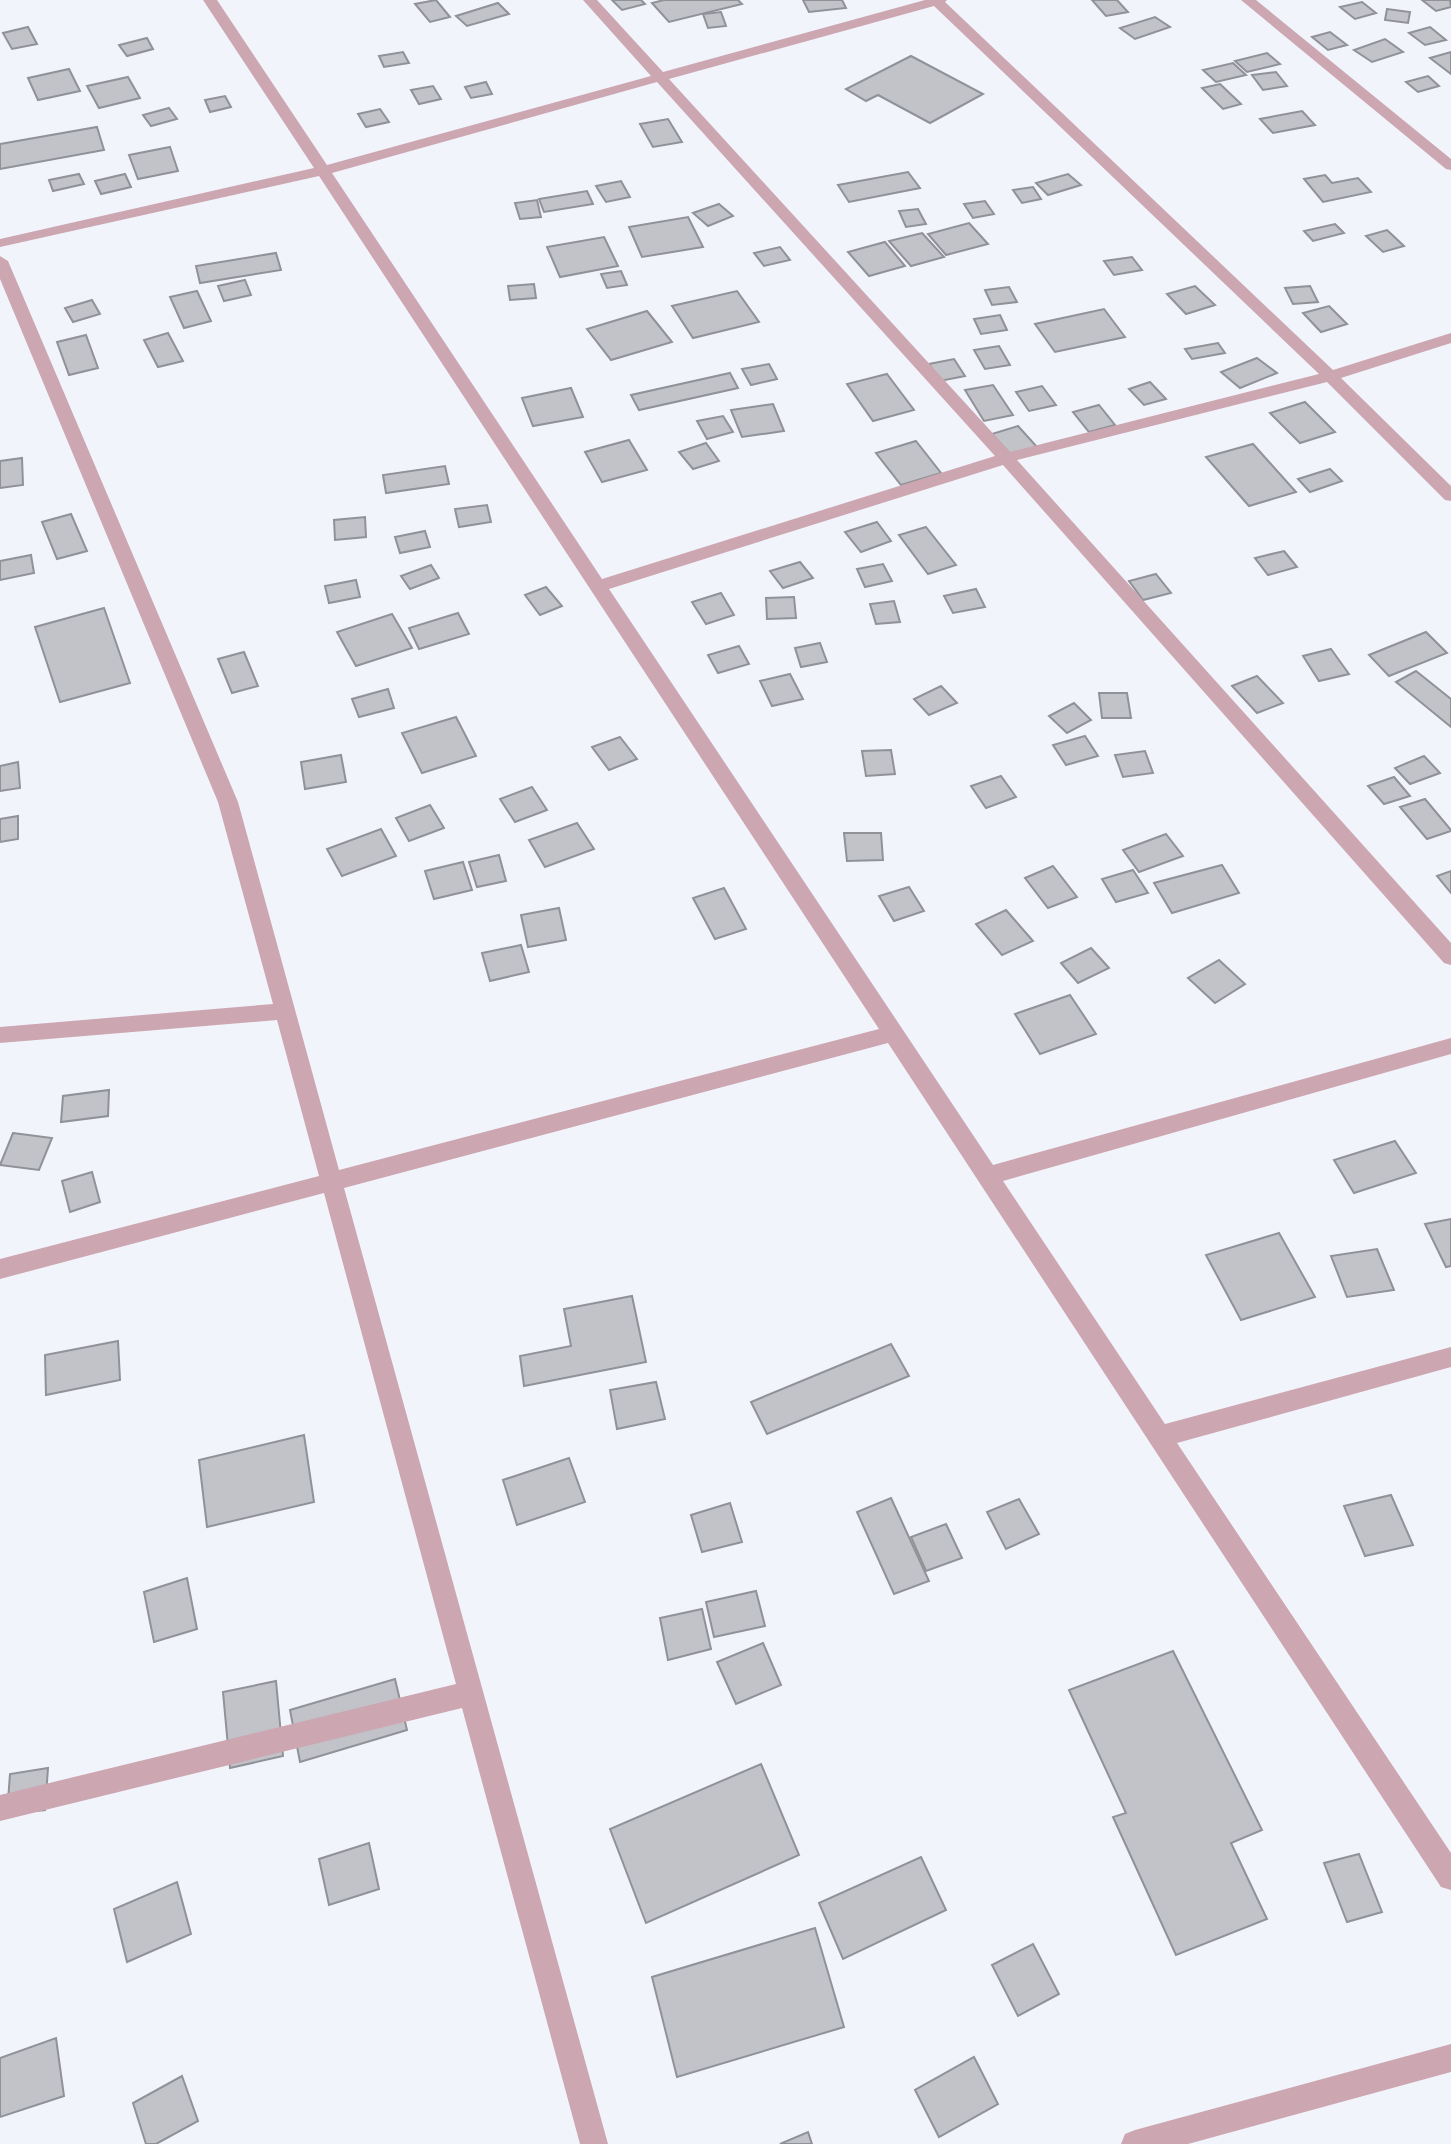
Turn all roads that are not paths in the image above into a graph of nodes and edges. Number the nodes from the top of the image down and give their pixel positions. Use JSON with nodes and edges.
{"nodes":[{"id":1,"x":210,"y":0,"type":"edge"},
{"id":2,"x":590,"y":0,"type":"edge"},
{"id":3,"x":937,"y":0,"type":"edge"},
{"id":4,"x":1248,"y":0,"type":"edge"},
{"id":5,"x":660,"y":77,"type":"junction"},
{"id":6,"x":1451,"y":166,"type":"edge"},
{"id":7,"x":322,"y":171,"type":"junction"},
{"id":8,"x":0,"y":243,"type":"edge"},
{"id":9,"x":0,"y":261,"type":"edge"},
{"id":10,"x":1451,"y":338,"type":"edge"},
{"id":11,"x":1330,"y":376,"type":"junction"},
{"id":12,"x":1006,"y":458,"type":"junction"},
{"id":13,"x":1451,"y":496,"type":"edge"},
{"id":14,"x":597,"y":587,"type":"junction"},
{"id":15,"x":1451,"y":957,"type":"edge"},
{"id":16,"x":285,"y":1011,"type":"junction"},
{"id":17,"x":892,"y":1034,"type":"junction"},
{"id":18,"x":0,"y":1035,"type":"edge"},
{"id":19,"x":1451,"y":1046,"type":"edge"},
{"id":20,"x":986,"y":1176,"type":"junction"},
{"id":21,"x":332,"y":1182,"type":"junction"},
{"id":22,"x":0,"y":1269,"type":"edge"},
{"id":23,"x":1451,"y":1357,"type":"edge"},
{"id":24,"x":1158,"y":1437,"type":"junction"},
{"id":25,"x":471,"y":1693,"type":"junction"},
{"id":26,"x":0,"y":1808,"type":"edge"},
{"id":27,"x":1451,"y":1877,"type":"edge"},
{"id":28,"x":1451,"y":2058,"type":"edge"},
{"id":29,"x":594,"y":2144,"type":"edge"},
{"id":30,"x":1135,"y":2144,"type":"edge"}],
"edges":[{"from":1,"to":7,"type":"street"},
{"from":2,"to":5,"type":"street"},
{"from":3,"to":5,"type":"street"},
{"from":3,"to":11,"type":"street"},
{"from":4,"to":6,"type":"street"},
{"from":5,"to":7,"type":"street"},
{"from":5,"to":12,"type":"street"},
{"from":7,"to":8,"type":"street"},
{"from":7,"to":14,"type":"street"},
{"from":9,"to":16,"type":"street"},
{"from":10,"to":11,"type":"street"},
{"from":11,"to":12,"type":"street"},
{"from":11,"to":13,"type":"street"},
{"from":12,"to":14,"type":"street"},
{"from":12,"to":15,"type":"street"},
{"from":14,"to":17,"type":"street"},
{"from":16,"to":18,"type":"street"},
{"from":16,"to":21,"type":"street"},
{"from":17,"to":20,"type":"street"},
{"from":17,"to":21,"type":"street"},
{"from":19,"to":20,"type":"street"},
{"from":20,"to":24,"type":"street"},
{"from":21,"to":22,"type":"street"},
{"from":21,"to":25,"type":"street"},
{"from":23,"to":24,"type":"street"},
{"from":24,"to":27,"type":"street"},
{"from":25,"to":26,"type":"street"},
{"from":25,"to":29,"type":"street"},
{"from":28,"to":30,"type":"street"}]}
